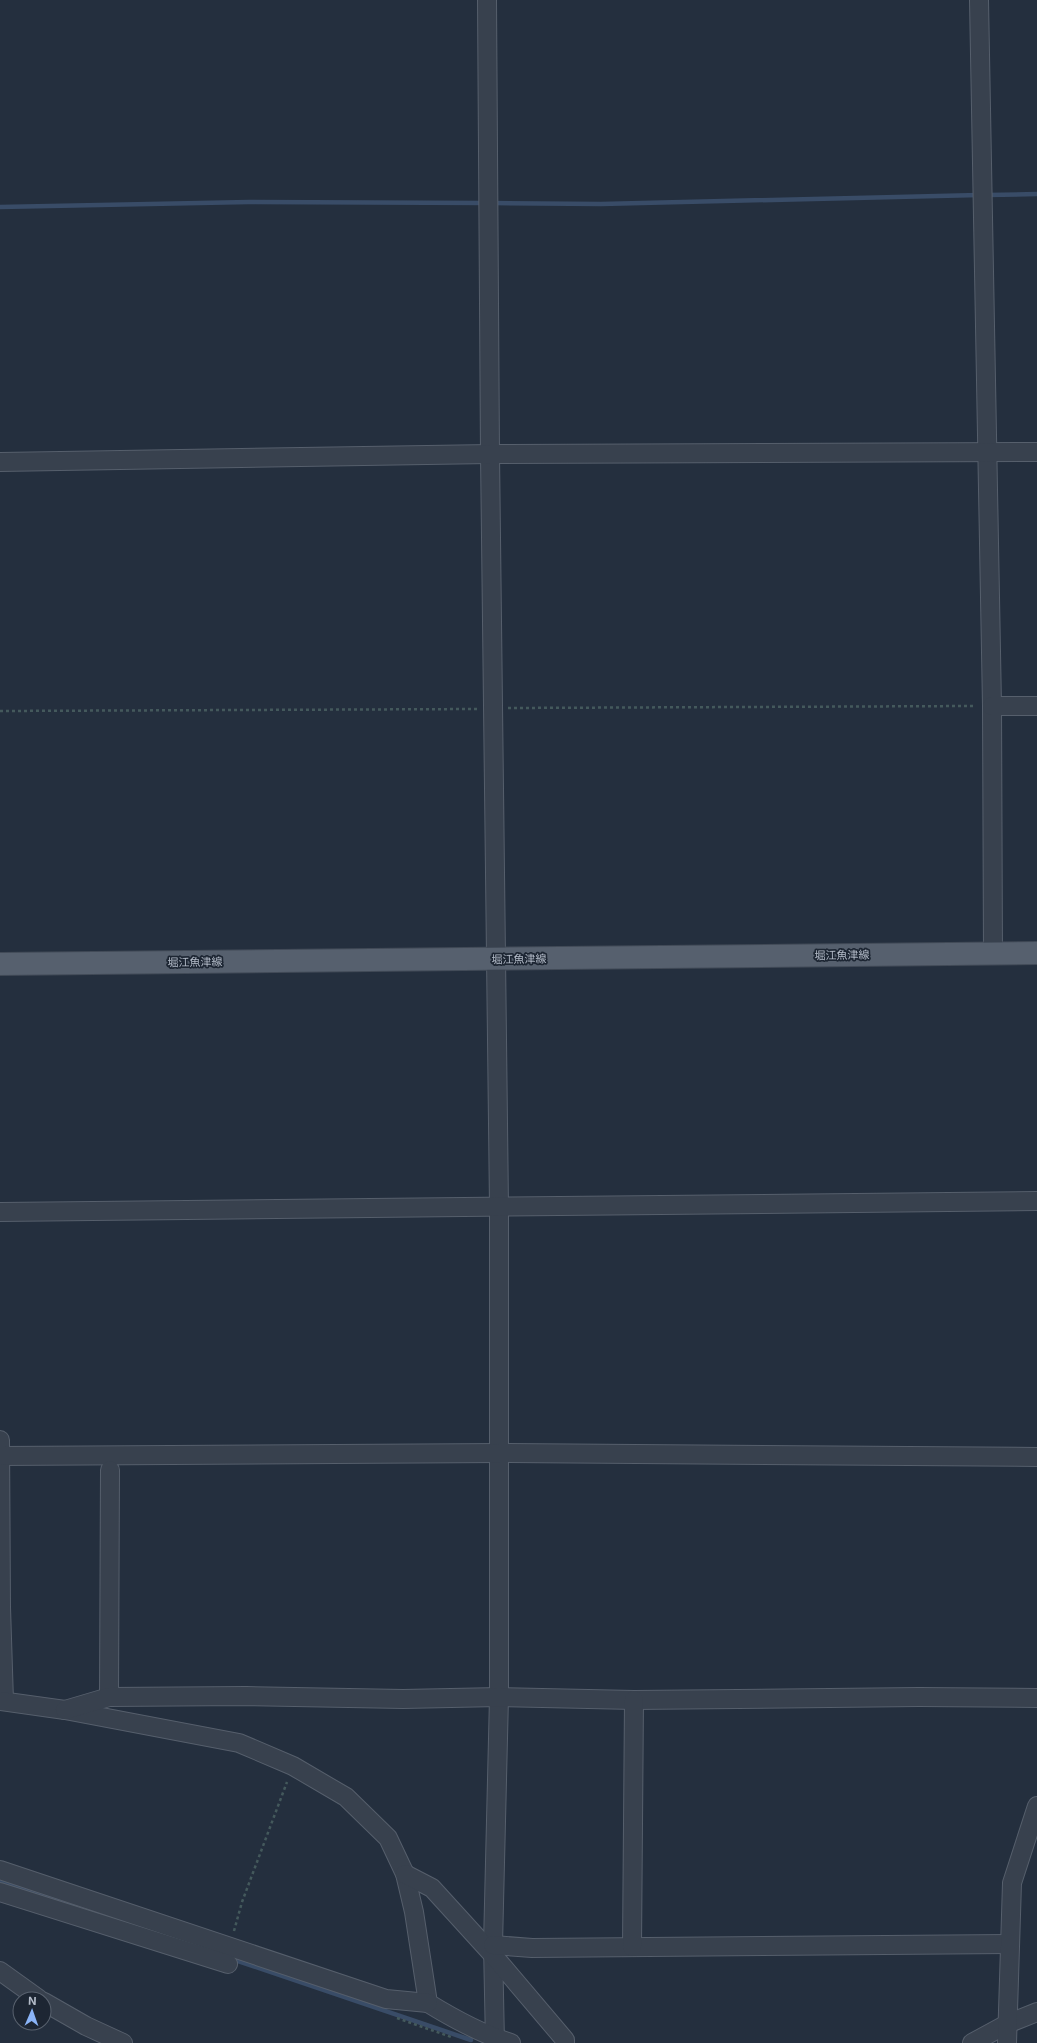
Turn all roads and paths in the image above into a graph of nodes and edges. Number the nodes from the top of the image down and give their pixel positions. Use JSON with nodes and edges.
{"nodes":[{"id":1,"x":486,"y":0,"type":"edge"},
{"id":2,"x":979,"y":0,"type":"edge"},
{"id":3,"x":1037,"y":452,"type":"edge"},
{"id":4,"x":987,"y":453,"type":"junction"},
{"id":5,"x":490,"y":454,"type":"junction"},
{"id":6,"x":0,"y":462,"type":"edge"},
{"id":7,"x":992,"y":706,"type":"junction"},
{"id":8,"x":1037,"y":706,"type":"edge"},
{"id":9,"x":993,"y":953,"type":"junction"},
{"id":10,"x":1037,"y":953,"type":"edge"},
{"id":11,"x":496,"y":960,"type":"junction"},
{"id":12,"x":0,"y":964,"type":"edge"},
{"id":13,"x":1037,"y":1201,"type":"edge"},
{"id":14,"x":499,"y":1207,"type":"junction"},
{"id":15,"x":0,"y":1212,"type":"edge"},
{"id":16,"x":0,"y":1440,"type":"edge"},
{"id":17,"x":500,"y":1453,"type":"junction"},
{"id":18,"x":0,"y":1456,"type":"edge"},
{"id":19,"x":1037,"y":1457,"type":"edge"},
{"id":20,"x":110,"y":1470,"type":"dead end"},
{"id":21,"x":109,"y":1697,"type":"junction"},
{"id":22,"x":499,"y":1697,"type":"junction"},
{"id":23,"x":1037,"y":1698,"type":"edge"},
{"id":24,"x":634,"y":1700,"type":"junction"},
{"id":25,"x":2,"y":1701,"type":"edge"},
{"id":26,"x":65,"y":1710,"type":"junction"},
{"id":27,"x":293,"y":1766,"type":"junction"},
{"id":28,"x":1037,"y":1806,"type":"edge"},
{"id":29,"x":0,"y":1870,"type":"edge"},
{"id":30,"x":405,"y":1874,"type":"junction"},
{"id":31,"x":0,"y":1892,"type":"edge"},
{"id":32,"x":1009,"y":1944,"type":"junction"},
{"id":33,"x":632,"y":1947,"type":"junction"},
{"id":34,"x":493,"y":1950,"type":"junction"},
{"id":35,"x":229,"y":1955,"type":"junction"},
{"id":36,"x":0,"y":1971,"type":"edge"},
{"id":37,"x":28,"y":1991,"type":"edge"},
{"id":38,"x":428,"y":2003,"type":"junction"},
{"id":39,"x":52,"y":2007,"type":"edge"},
{"id":40,"x":1037,"y":2012,"type":"edge"},
{"id":41,"x":1007,"y":2024,"type":"junction"},
{"id":42,"x":500,"y":2041,"type":"edge"},
{"id":43,"x":123,"y":2043,"type":"edge"},
{"id":44,"x":565,"y":2043,"type":"edge"},
{"id":45,"x":972,"y":2043,"type":"edge"},
{"id":46,"x":1007,"y":2043,"type":"edge"}],
"edges":[{"from":1,"to":5,"type":"street"},
{"from":2,"to":4,"type":"street"},
{"from":3,"to":4,"type":"street"},
{"from":4,"to":5,"type":"street"},
{"from":4,"to":7,"type":"street"},
{"from":5,"to":6,"type":"street"},
{"from":5,"to":11,"type":"street"},
{"from":7,"to":8,"type":"street"},
{"from":7,"to":9,"type":"street"},
{"from":9,"to":10,"type":"main road","name":"堀江魚津線"},
{"from":9,"to":11,"type":"main road","name":"堀江魚津線"},
{"from":11,"to":12,"type":"main road","name":"堀江魚津線"},
{"from":11,"to":14,"type":"street"},
{"from":13,"to":14,"type":"street"},
{"from":14,"to":15,"type":"street"},
{"from":14,"to":17,"type":"street"},
{"from":16,"to":18,"type":"street"},
{"from":17,"to":18,"type":"street"},
{"from":17,"to":19,"type":"street"},
{"from":17,"to":22,"type":"street"},
{"from":18,"to":25,"type":"street"},
{"from":20,"to":21,"type":"street"},
{"from":21,"to":22,"type":"street"},
{"from":21,"to":26,"type":"street"},
{"from":22,"to":24,"type":"street"},
{"from":22,"to":34,"type":"street"},
{"from":23,"to":24,"type":"street"},
{"from":24,"to":33,"type":"street"},
{"from":25,"to":26,"type":"street"},
{"from":26,"to":27,"type":"street"},
{"from":27,"to":30,"type":"street"},
{"from":27,"to":35,"type":"path"},
{"from":28,"to":32,"type":"street"},
{"from":29,"to":35,"type":"street"},
{"from":30,"to":34,"type":"street"},
{"from":30,"to":38,"type":"street"},
{"from":31,"to":35,"type":"street"},
{"from":32,"to":33,"type":"street"},
{"from":32,"to":41,"type":"street"},
{"from":33,"to":34,"type":"street"},
{"from":34,"to":42,"type":"street"},
{"from":34,"to":44,"type":"street"},
{"from":35,"to":38,"type":"street"},
{"from":36,"to":37,"type":"street"},
{"from":38,"to":42,"type":"street"},
{"from":39,"to":43,"type":"street"},
{"from":40,"to":41,"type":"street"},
{"from":41,"to":45,"type":"street"},
{"from":41,"to":46,"type":"street"}]}
